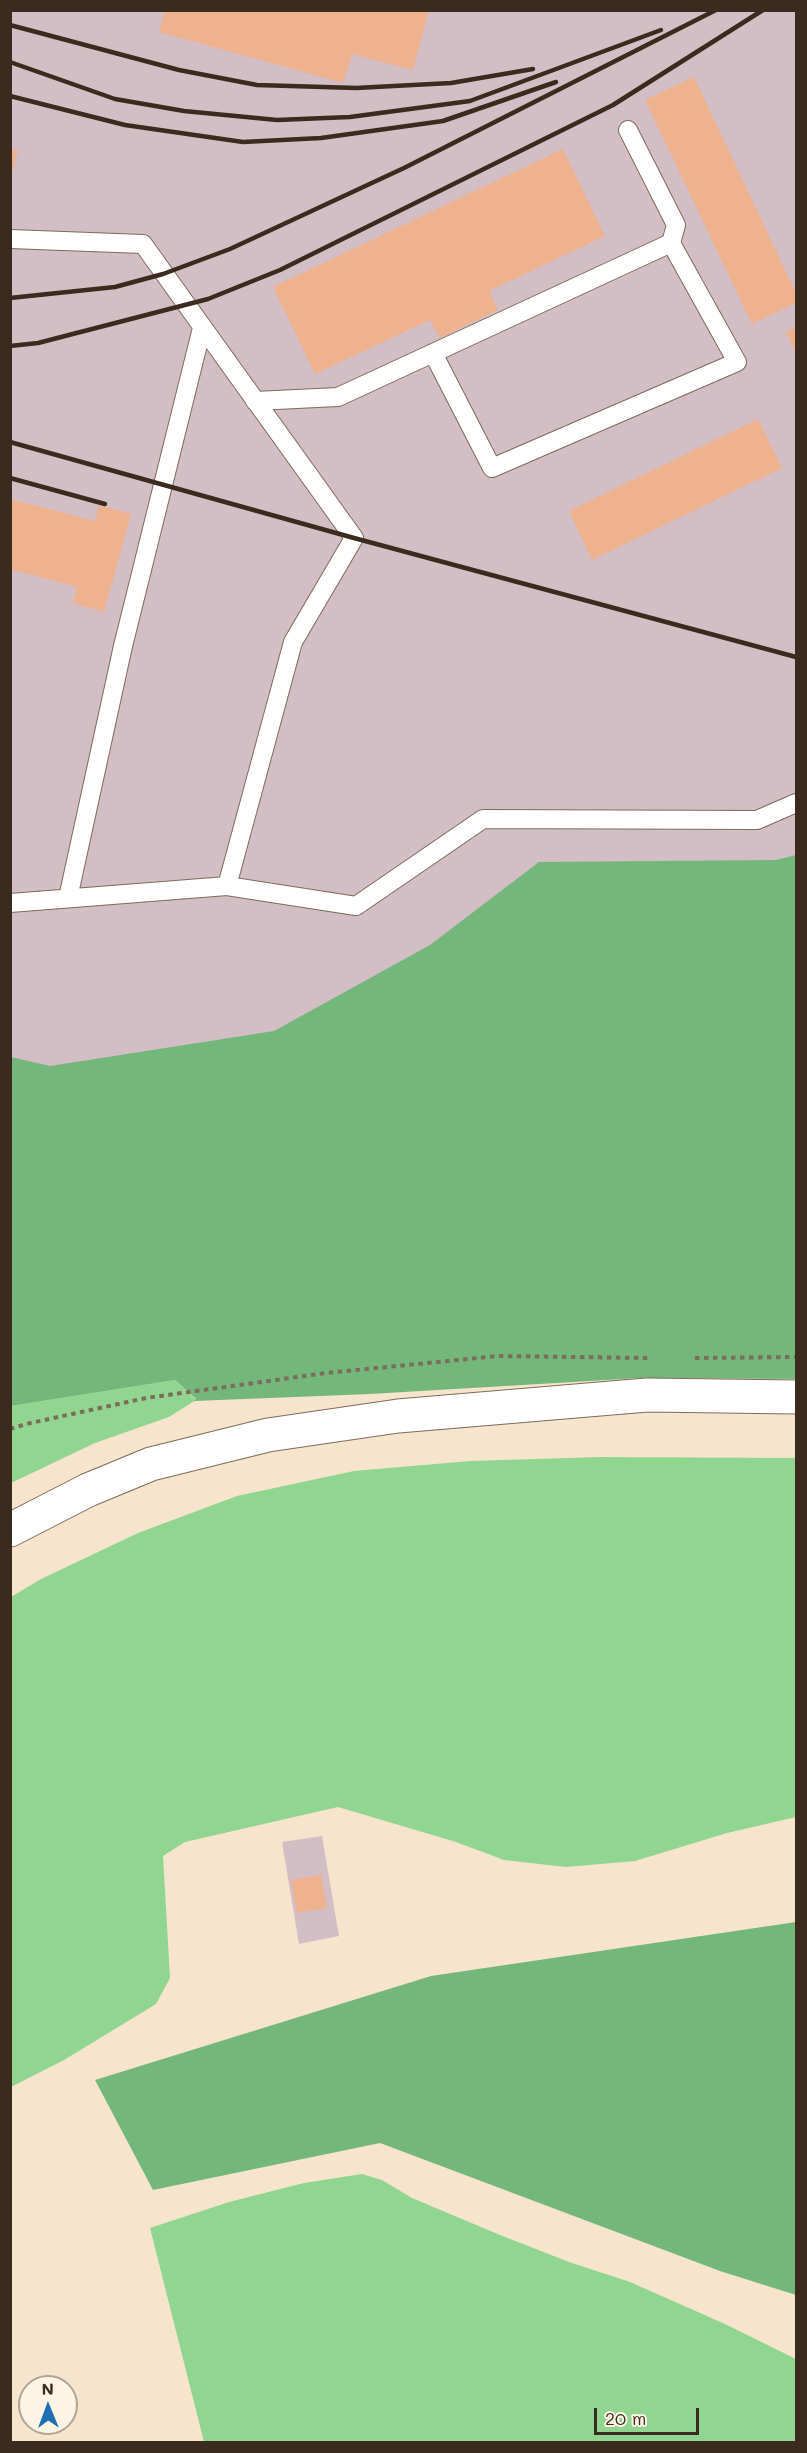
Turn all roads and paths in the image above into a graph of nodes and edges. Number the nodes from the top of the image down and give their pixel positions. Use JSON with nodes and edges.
{"nodes":[{"id":1,"x":628,"y":130,"type":"dead end"},
{"id":2,"x":10,"y":239,"type":"edge"},
{"id":3,"x":671,"y":243,"type":"junction"},
{"id":4,"x":202,"y":328,"type":"junction"},
{"id":5,"x":433,"y":353,"type":"junction"},
{"id":6,"x":255,"y":401,"type":"junction"},
{"id":7,"x":796,"y":803,"type":"edge"},
{"id":8,"x":227,"y":886,"type":"junction"},
{"id":9,"x":68,"y":898,"type":"junction"},
{"id":10,"x":10,"y":903,"type":"edge"},
{"id":11,"x":796,"y":1357,"type":"edge"},
{"id":12,"x":651,"y":1358,"type":"dead end"},
{"id":13,"x":686,"y":1358,"type":"dead end"},
{"id":14,"x":796,"y":1397,"type":"edge"},
{"id":15,"x":10,"y":1429,"type":"edge"},
{"id":16,"x":10,"y":1530,"type":"edge"}],
"edges":[{"from":1,"to":3,"type":"lane"},
{"from":2,"to":4,"type":"lane"},
{"from":3,"to":5,"type":"lane"},
{"from":3,"to":5,"type":"lane"},
{"from":4,"to":6,"type":"lane"},
{"from":4,"to":9,"type":"lane"},
{"from":5,"to":6,"type":"lane"},
{"from":6,"to":8,"type":"lane"},
{"from":7,"to":8,"type":"lane"},
{"from":8,"to":9,"type":"lane"},
{"from":9,"to":10,"type":"lane"},
{"from":11,"to":13,"type":"path"},
{"from":12,"to":15,"type":"path"},
{"from":14,"to":16,"type":"main road"}]}
